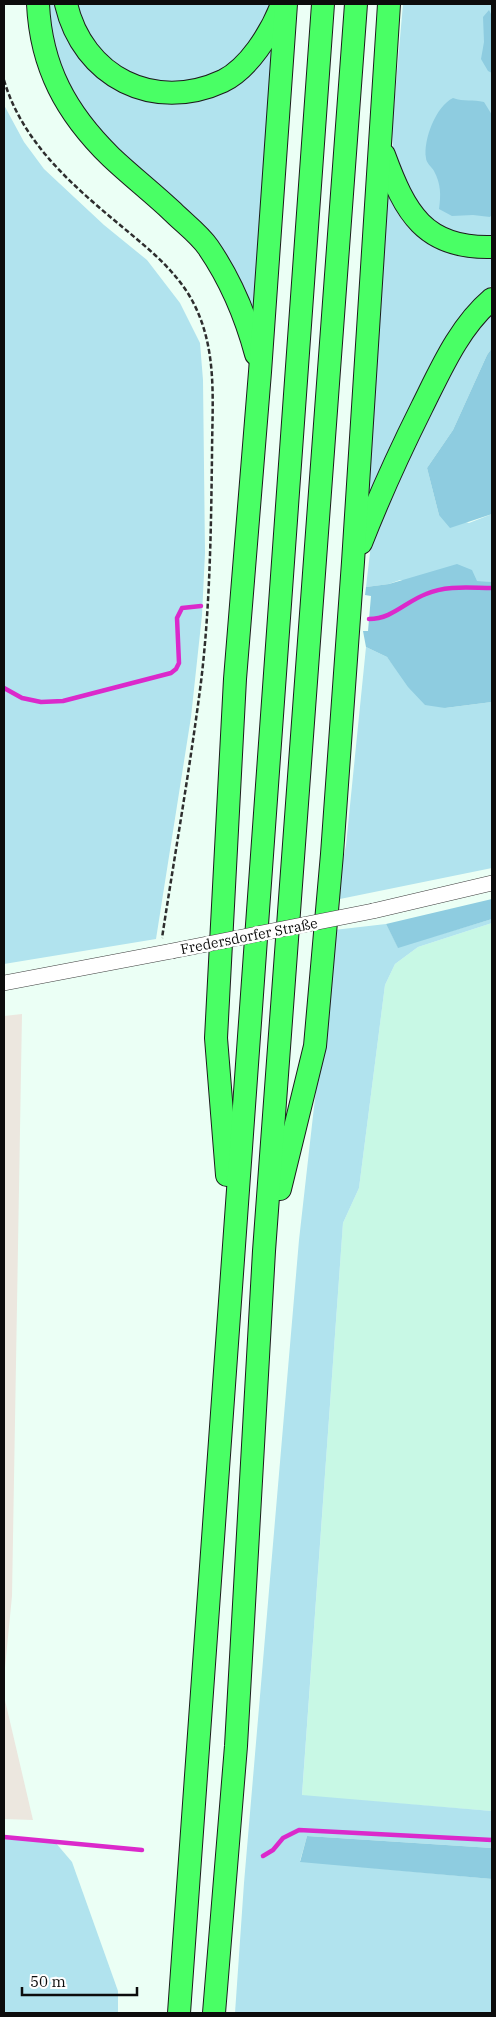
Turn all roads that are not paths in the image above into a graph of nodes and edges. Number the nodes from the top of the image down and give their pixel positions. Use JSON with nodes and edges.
{"nodes":[{"id":1,"x":38,"y":4,"type":"edge"},
{"id":2,"x":66,"y":4,"type":"edge"},
{"id":3,"x":282,"y":4,"type":"edge"},
{"id":4,"x":286,"y":4,"type":"edge"},
{"id":5,"x":323,"y":4,"type":"edge"},
{"id":6,"x":356,"y":4,"type":"edge"},
{"id":7,"x":389,"y":4,"type":"edge"},
{"id":8,"x":380,"y":146,"type":"junction"},
{"id":9,"x":492,"y":248,"type":"edge"},
{"id":10,"x":492,"y":299,"type":"edge"},
{"id":11,"x":260,"y":372,"type":"junction"},
{"id":12,"x":353,"y":562,"type":"junction"},
{"id":13,"x":492,"y":883,"type":"edge"},
{"id":14,"x":4,"y":983,"type":"edge"},
{"id":15,"x":264,"y":1251,"type":"junction"},
{"id":16,"x":232,"y":1252,"type":"junction"},
{"id":17,"x":179,"y":2013,"type":"edge"},
{"id":18,"x":214,"y":2013,"type":"edge"}],
"edges":[{"from":1,"to":11,"type":"highway"},
{"from":2,"to":3,"type":"highway"},
{"from":4,"to":11,"type":"highway"},
{"from":5,"to":16,"type":"highway"},
{"from":6,"to":15,"type":"highway"},
{"from":7,"to":8,"type":"highway"},
{"from":8,"to":9,"type":"highway"},
{"from":8,"to":12,"type":"highway"},
{"from":10,"to":12,"type":"highway"},
{"from":11,"to":16,"type":"highway"},
{"from":12,"to":15,"type":"highway"},
{"from":13,"to":14,"type":"street","name":"Fredersdorfer Straße","bridge":true},
{"from":15,"to":18,"type":"highway"},
{"from":16,"to":17,"type":"highway"}]}
